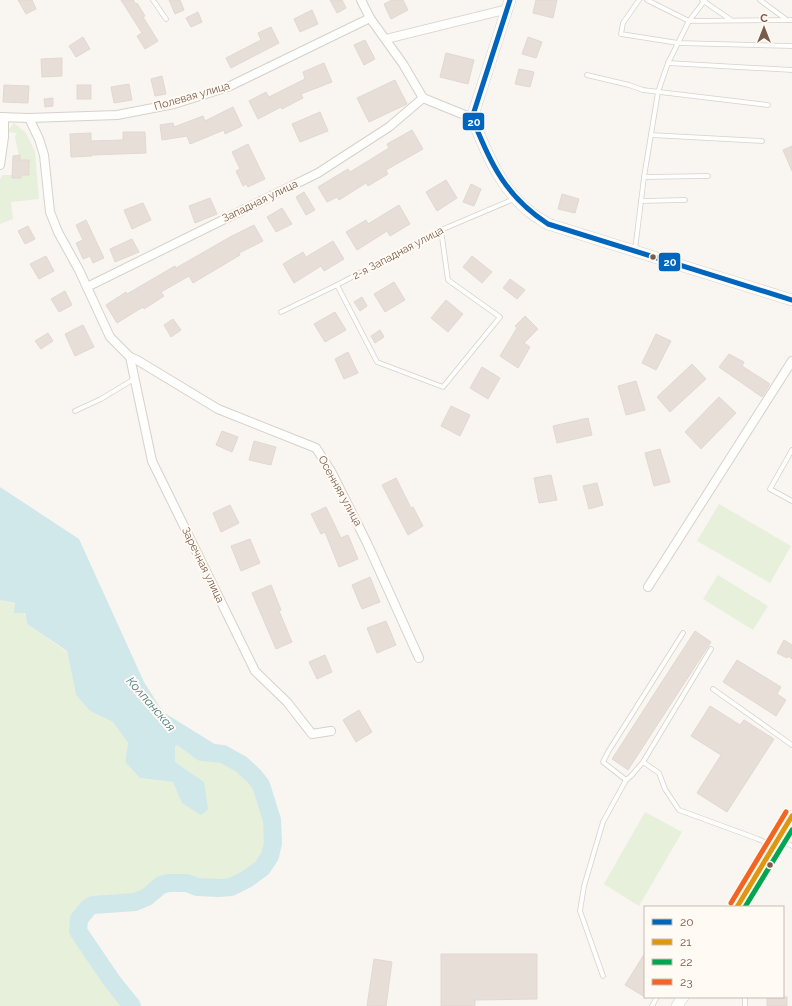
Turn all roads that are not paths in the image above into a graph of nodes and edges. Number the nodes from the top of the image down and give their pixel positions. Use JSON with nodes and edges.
{"nodes":[{"id":1,"x":153,"y":0,"type":"edge"},
{"id":2,"x":361,"y":0,"type":"edge"},
{"id":3,"x":639,"y":0,"type":"edge"},
{"id":4,"x":647,"y":0,"type":"edge"},
{"id":5,"x":760,"y":0,"type":"edge"},
{"id":6,"x":703,"y":1,"type":"edge"},
{"id":7,"x":509,"y":4,"type":"edge"},
{"id":8,"x":370,"y":18,"type":"junction"},
{"id":9,"x":166,"y":19,"type":"dead end"},
{"id":10,"x":790,"y":20,"type":"edge"},
{"id":11,"x":689,"y":21,"type":"junction"},
{"id":12,"x":731,"y":21,"type":"junction"},
{"id":13,"x":386,"y":39,"type":"junction"},
{"id":14,"x":678,"y":43,"type":"junction"},
{"id":15,"x":792,"y":46,"type":"edge"},
{"id":16,"x":668,"y":63,"type":"junction"},
{"id":17,"x":792,"y":70,"type":"edge"},
{"id":18,"x":587,"y":75,"type":"dead end"},
{"id":19,"x":658,"y":92,"type":"junction"},
{"id":20,"x":423,"y":98,"type":"junction"},
{"id":21,"x":768,"y":105,"type":"dead end"},
{"id":22,"x":2,"y":117,"type":"edge"},
{"id":23,"x":29,"y":118,"type":"junction"},
{"id":24,"x":472,"y":118,"type":"junction"},
{"id":25,"x":651,"y":134,"type":"junction"},
{"id":26,"x":762,"y":141,"type":"dead end"},
{"id":27,"x":0,"y":165,"type":"edge"},
{"id":28,"x":708,"y":176,"type":"dead end"},
{"id":29,"x":644,"y":177,"type":"junction"},
{"id":30,"x":516,"y":198,"type":"junction"},
{"id":31,"x":685,"y":200,"type":"dead end"},
{"id":32,"x":641,"y":201,"type":"junction"},
{"id":33,"x":440,"y":230,"type":"junction"},
{"id":34,"x":635,"y":252,"type":"junction"},
{"id":35,"x":337,"y":285,"type":"junction"},
{"id":36,"x":87,"y":288,"type":"junction"},
{"id":37,"x":792,"y":300,"type":"edge"},
{"id":38,"x":281,"y":312,"type":"dead end"},
{"id":39,"x":130,"y":357,"type":"junction"},
{"id":40,"x":792,"y":361,"type":"edge"},
{"id":41,"x":134,"y":378,"type":"junction"},
{"id":42,"x":76,"y":411,"type":"dead end"},
{"id":43,"x":792,"y":450,"type":"edge"},
{"id":44,"x":792,"y":501,"type":"edge"},
{"id":45,"x":648,"y":587,"type":"dead end"},
{"id":46,"x":683,"y":633,"type":"dead end"},
{"id":47,"x":711,"y":649,"type":"dead end"},
{"id":48,"x":419,"y":658,"type":"dead end"},
{"id":49,"x":713,"y":689,"type":"dead end"},
{"id":50,"x":331,"y":731,"type":"dead end"},
{"id":51,"x":792,"y":745,"type":"edge"},
{"id":52,"x":643,"y":762,"type":"junction"},
{"id":53,"x":626,"y":780,"type":"junction"},
{"id":54,"x":792,"y":816,"type":"edge"},
{"id":55,"x":776,"y":842,"type":"junction"},
{"id":56,"x":792,"y":846,"type":"edge"},
{"id":57,"x":738,"y":906,"type":"edge"},
{"id":58,"x":603,"y":976,"type":"dead end"}],
"edges":[{"from":1,"to":9,"type":"lane"},
{"from":2,"to":8,"type":"street"},
{"from":3,"to":14,"type":"lane"},
{"from":4,"to":11,"type":"lane"},
{"from":5,"to":10,"type":"lane"},
{"from":6,"to":11,"type":"lane"},
{"from":6,"to":12,"type":"lane"},
{"from":7,"to":13,"type":"street"},
{"from":7,"to":24,"type":"street"},
{"from":8,"to":13,"type":"street"},
{"from":8,"to":23,"type":"street","name":"Полевая улица"},
{"from":10,"to":12,"type":"lane"},
{"from":11,"to":12,"type":"lane"},
{"from":11,"to":14,"type":"lane"},
{"from":13,"to":20,"type":"street"},
{"from":14,"to":15,"type":"lane"},
{"from":14,"to":16,"type":"lane"},
{"from":16,"to":17,"type":"lane"},
{"from":16,"to":19,"type":"lane"},
{"from":18,"to":19,"type":"lane"},
{"from":19,"to":21,"type":"lane"},
{"from":19,"to":25,"type":"lane"},
{"from":20,"to":24,"type":"street"},
{"from":20,"to":36,"type":"street","name":"Западная улица"},
{"from":22,"to":23,"type":"street","name":"Полевая улица"},
{"from":22,"to":27,"type":"street"},
{"from":23,"to":36,"type":"street"},
{"from":24,"to":30,"type":"street"},
{"from":25,"to":26,"type":"lane"},
{"from":25,"to":29,"type":"lane"},
{"from":28,"to":29,"type":"lane"},
{"from":29,"to":32,"type":"lane"},
{"from":30,"to":33,"type":"lane","name":"2-я Западная улица"},
{"from":30,"to":34,"type":"street"},
{"from":31,"to":32,"type":"lane"},
{"from":32,"to":34,"type":"lane"},
{"from":33,"to":35,"type":"lane","name":"2-я Западная улица"},
{"from":33,"to":35,"type":"lane"},
{"from":34,"to":37,"type":"street"},
{"from":35,"to":38,"type":"lane","name":"2-я Западная улица"},
{"from":36,"to":39,"type":"street"},
{"from":39,"to":41,"type":"street","name":"Заречная улица"},
{"from":39,"to":48,"type":"street","name":"Осенняя улица"},
{"from":40,"to":45,"type":"street"},
{"from":41,"to":42,"type":"lane"},
{"from":41,"to":50,"type":"street","name":"Заречная улица"},
{"from":43,"to":44,"type":"lane"},
{"from":46,"to":53,"type":"lane"},
{"from":47,"to":52,"type":"lane"},
{"from":49,"to":51,"type":"lane"},
{"from":52,"to":53,"type":"lane"},
{"from":52,"to":55,"type":"lane"},
{"from":53,"to":58,"type":"lane"},
{"from":54,"to":55,"type":"street"},
{"from":55,"to":56,"type":"lane"},
{"from":55,"to":57,"type":"street"}]}
